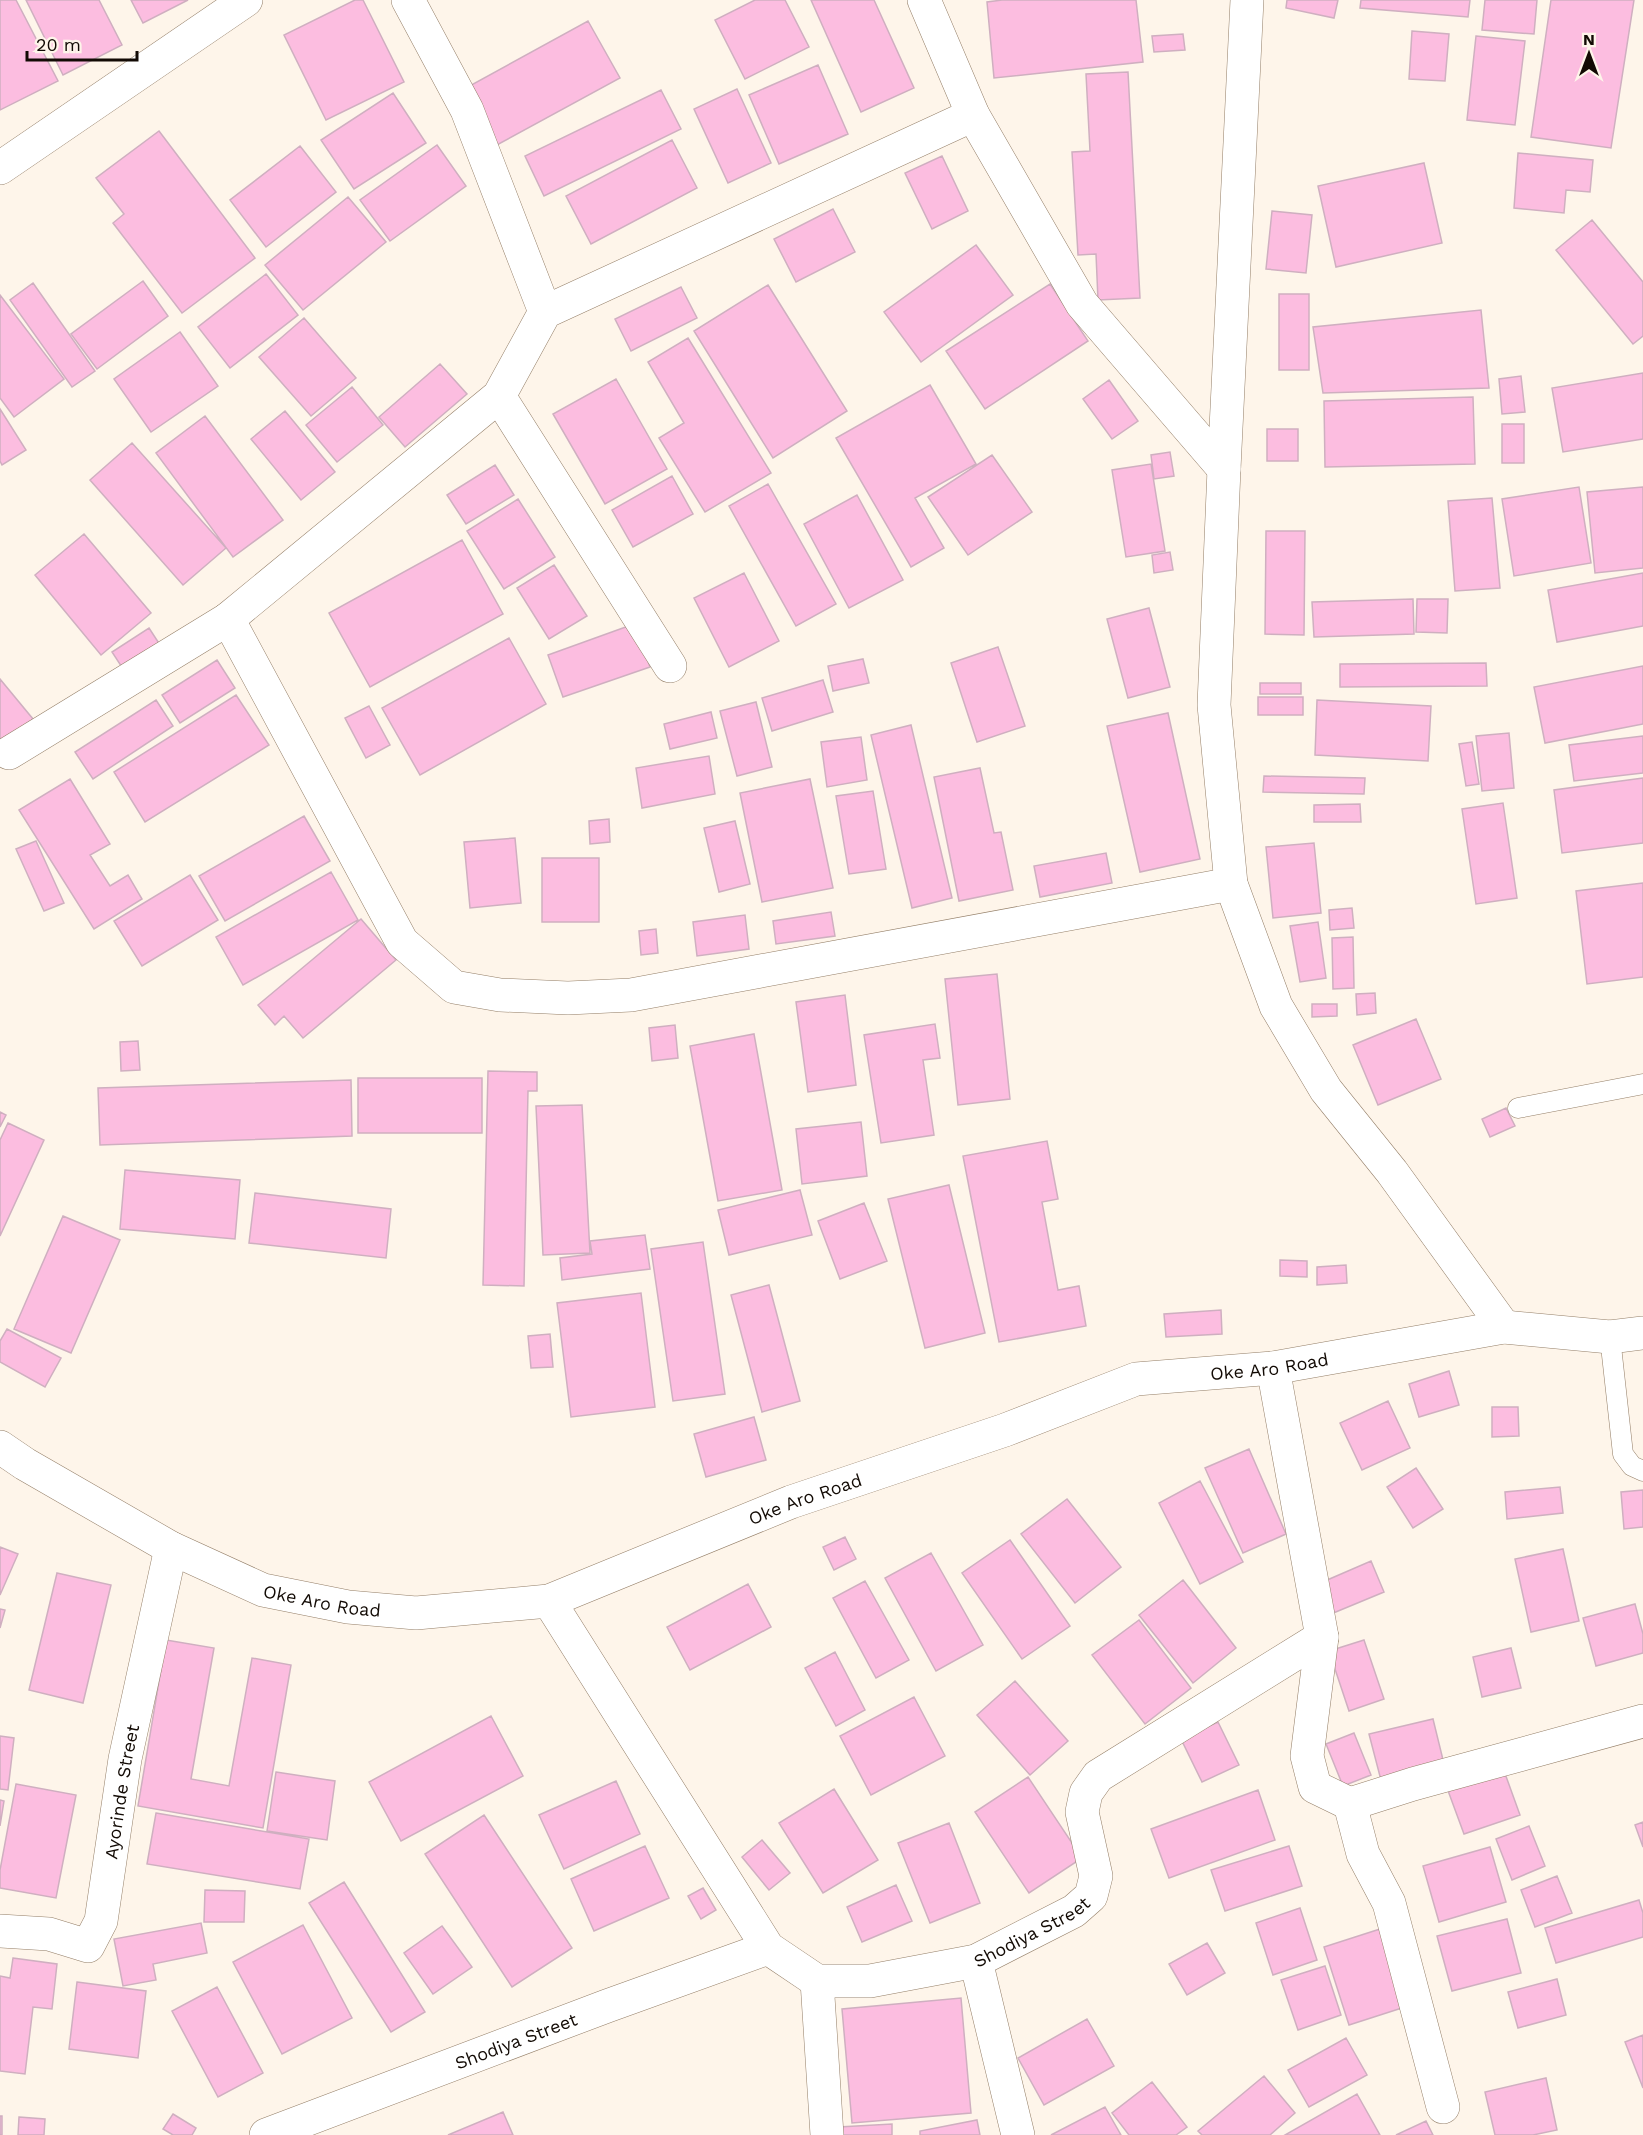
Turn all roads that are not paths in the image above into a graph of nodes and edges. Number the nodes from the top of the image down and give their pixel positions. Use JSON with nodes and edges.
{"nodes":[{"id":1,"x":246,"y":0,"type":"edge"},
{"id":2,"x":408,"y":0,"type":"edge"},
{"id":3,"x":924,"y":0,"type":"edge"},
{"id":4,"x":1247,"y":0,"type":"edge"},
{"id":5,"x":973,"y":115,"type":"junction"},
{"id":6,"x":0,"y":168,"type":"edge"},
{"id":7,"x":545,"y":312,"type":"junction"},
{"id":8,"x":499,"y":396,"type":"junction"},
{"id":9,"x":1224,"y":469,"type":"junction"},
{"id":10,"x":228,"y":619,"type":"junction"},
{"id":11,"x":670,"y":666,"type":"dead end"},
{"id":12,"x":9,"y":753,"type":"dead end"},
{"id":13,"x":1231,"y":884,"type":"junction"},
{"id":14,"x":1643,"y":1084,"type":"edge"},
{"id":15,"x":1518,"y":1108,"type":"dead end"},
{"id":16,"x":1504,"y":1327,"type":"junction"},
{"id":17,"x":1643,"y":1333,"type":"edge"},
{"id":18,"x":1610,"y":1337,"type":"junction"},
{"id":19,"x":1274,"y":1368,"type":"junction"},
{"id":20,"x":0,"y":1447,"type":"edge"},
{"id":21,"x":1643,"y":1471,"type":"edge"},
{"id":22,"x":171,"y":1548,"type":"junction"},
{"id":23,"x":549,"y":1601,"type":"junction"},
{"id":24,"x":1322,"y":1636,"type":"junction"},
{"id":25,"x":1643,"y":1721,"type":"edge"},
{"id":26,"x":1350,"y":1804,"type":"junction"},
{"id":27,"x":0,"y":1931,"type":"edge"},
{"id":28,"x":768,"y":1948,"type":"junction"},
{"id":29,"x":976,"y":1961,"type":"junction"},
{"id":30,"x":817,"y":1981,"type":"junction"},
{"id":31,"x":1443,"y":2107,"type":"dead end"},
{"id":32,"x":266,"y":2135,"type":"edge"},
{"id":33,"x":827,"y":2135,"type":"edge"},
{"id":34,"x":1018,"y":2135,"type":"edge"}],
"edges":[{"from":1,"to":6,"type":"street"},
{"from":2,"to":7,"type":"street"},
{"from":3,"to":5,"type":"street"},
{"from":4,"to":9,"type":"street"},
{"from":5,"to":7,"type":"street"},
{"from":5,"to":9,"type":"street"},
{"from":7,"to":8,"type":"street"},
{"from":8,"to":10,"type":"street"},
{"from":8,"to":11,"type":"street"},
{"from":9,"to":13,"type":"street"},
{"from":10,"to":12,"type":"street"},
{"from":10,"to":13,"type":"street"},
{"from":13,"to":16,"type":"street"},
{"from":14,"to":15,"type":"lane"},
{"from":16,"to":18,"type":"street","name":"Oke Aro Road"},
{"from":16,"to":19,"type":"street","name":"Oke Aro Road"},
{"from":17,"to":18,"type":"street","name":"Oke Aro Road"},
{"from":18,"to":21,"type":"lane"},
{"from":19,"to":23,"type":"street","name":"Oke Aro Road"},
{"from":19,"to":24,"type":"street"},
{"from":20,"to":22,"type":"street","name":"Oke Aro Road"},
{"from":22,"to":23,"type":"street","name":"Oke Aro Road"},
{"from":22,"to":27,"type":"street","name":"Ayorinde Street"},
{"from":23,"to":28,"type":"street"},
{"from":24,"to":26,"type":"street"},
{"from":24,"to":29,"type":"street","name":"Shodiya Street"},
{"from":25,"to":26,"type":"street"},
{"from":26,"to":31,"type":"street"},
{"from":28,"to":30,"type":"street"},
{"from":28,"to":32,"type":"street","name":"Shodiya Street"},
{"from":29,"to":30,"type":"street","name":"Shodiya Street"},
{"from":29,"to":34,"type":"street"},
{"from":30,"to":33,"type":"street"}]}
